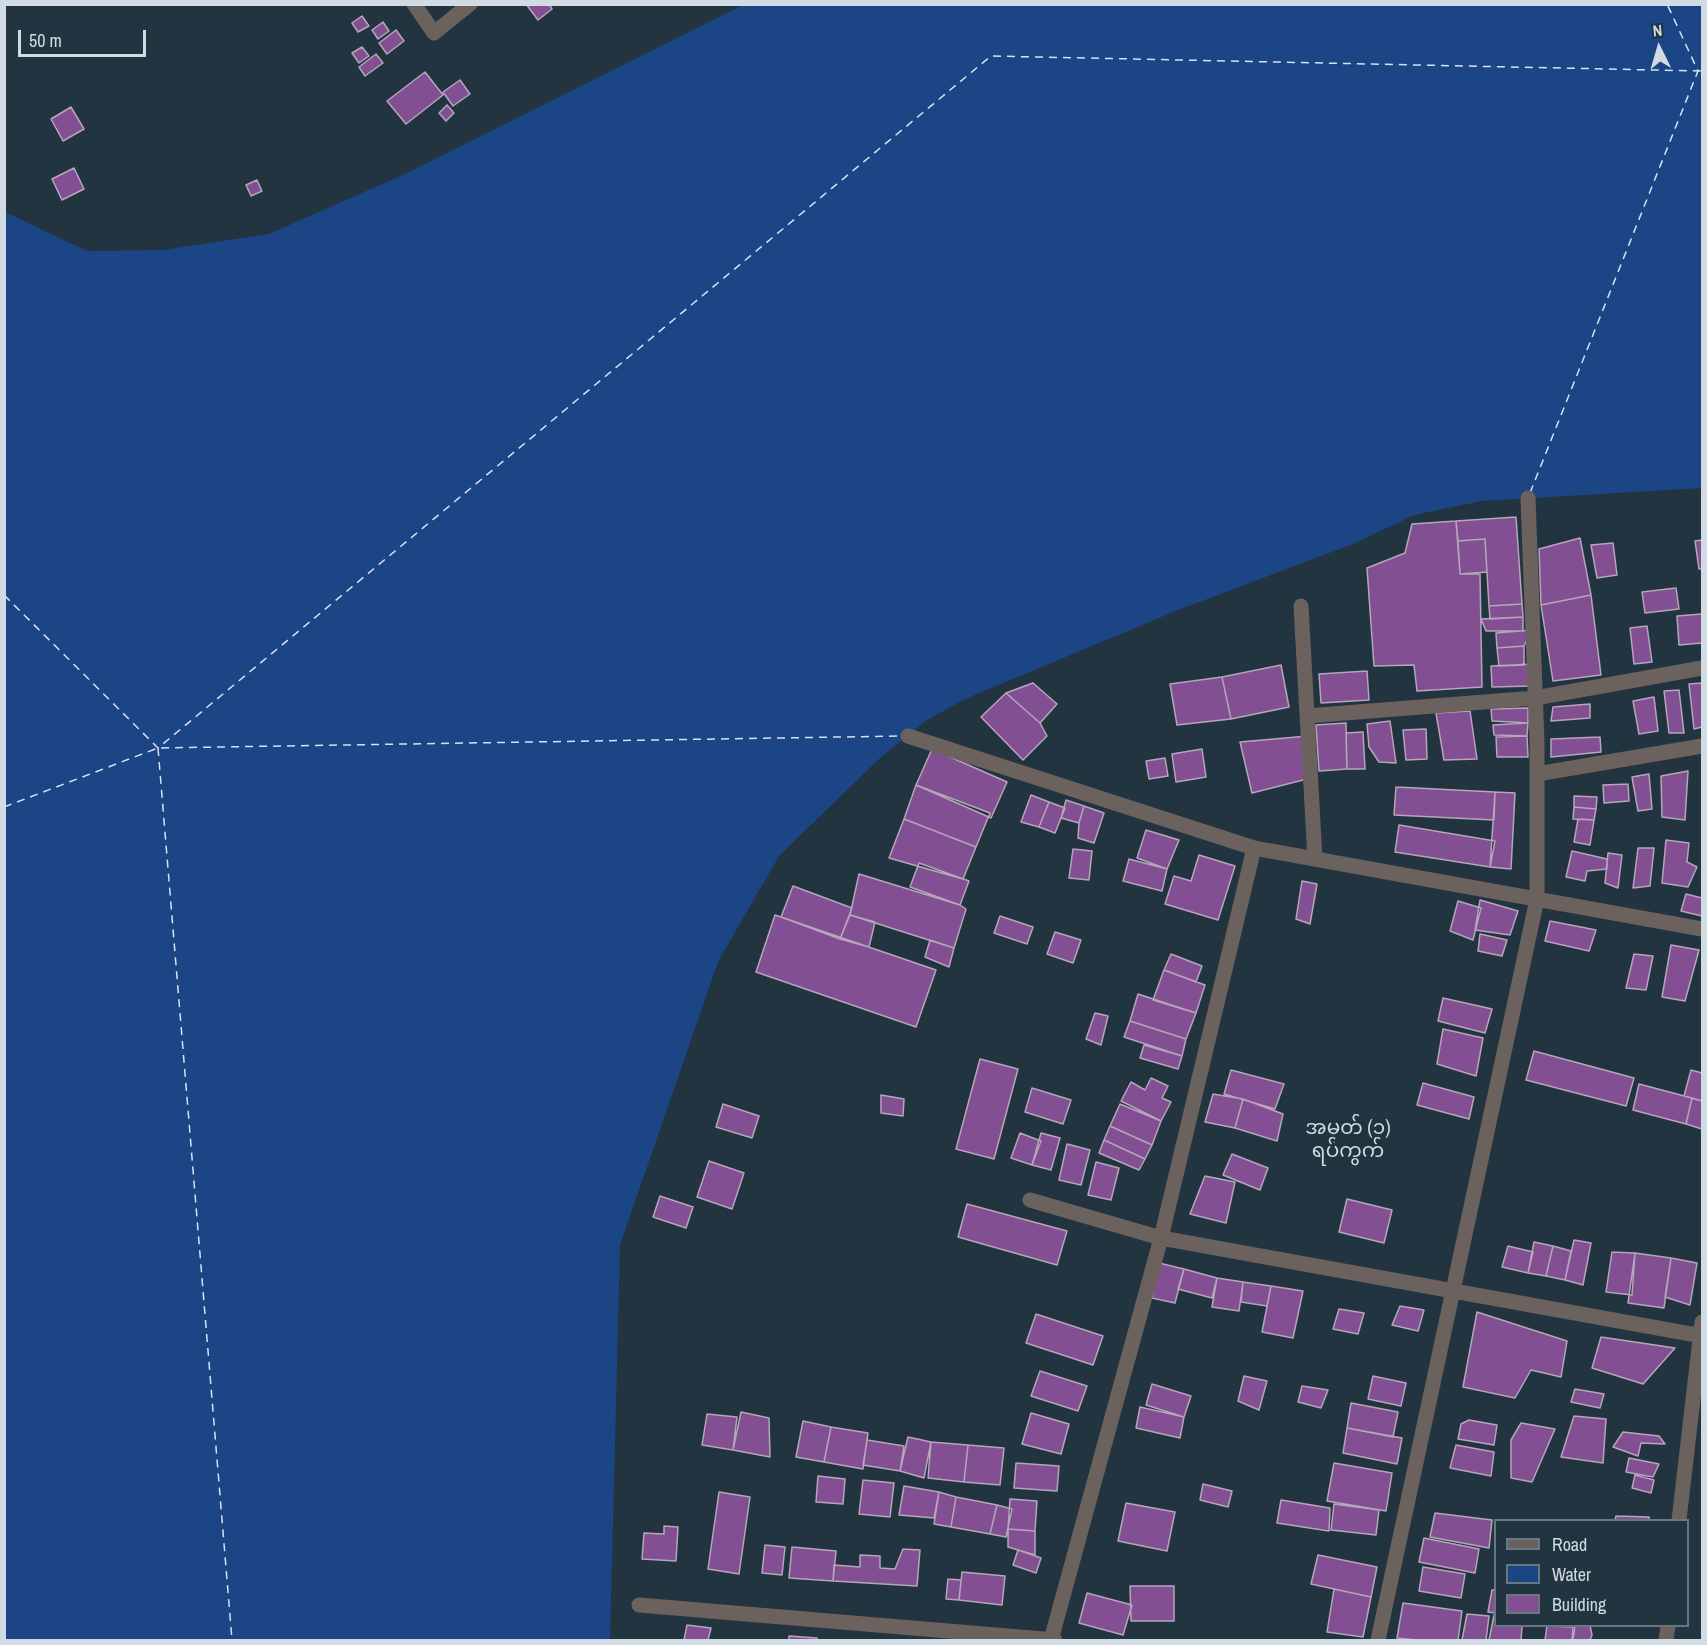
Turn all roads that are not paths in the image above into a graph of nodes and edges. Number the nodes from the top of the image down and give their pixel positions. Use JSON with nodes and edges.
{"nodes":[{"id":1,"x":414,"y":4,"type":"edge"},
{"id":2,"x":470,"y":4,"type":"edge"},
{"id":3,"x":1528,"y":498,"type":"dead end"},
{"id":4,"x":1300,"y":606,"type":"dead end"},
{"id":5,"x":1702,"y":668,"type":"edge"},
{"id":6,"x":1535,"y":698,"type":"junction"},
{"id":7,"x":1307,"y":716,"type":"junction"},
{"id":8,"x":908,"y":736,"type":"dead end"},
{"id":9,"x":1702,"y":746,"type":"edge"},
{"id":10,"x":1537,"y":774,"type":"junction"},
{"id":11,"x":1254,"y":848,"type":"junction"},
{"id":12,"x":1315,"y":859,"type":"junction"},
{"id":13,"x":1537,"y":899,"type":"junction"},
{"id":14,"x":1702,"y":929,"type":"edge"},
{"id":15,"x":1029,"y":1200,"type":"dead end"},
{"id":16,"x":1161,"y":1238,"type":"junction"},
{"id":17,"x":1451,"y":1290,"type":"junction"},
{"id":18,"x":1702,"y":1331,"type":"edge"},
{"id":19,"x":1679,"y":1519,"type":"edge"},
{"id":20,"x":639,"y":1605,"type":"dead end"},
{"id":21,"x":1052,"y":1640,"type":"edge"},
{"id":22,"x":1378,"y":1641,"type":"edge"}],
"edges":[{"from":1,"to":2,"type":"street"},
{"from":3,"to":6,"type":"street"},
{"from":4,"to":7,"type":"street"},
{"from":5,"to":6,"type":"street"},
{"from":6,"to":7,"type":"street"},
{"from":6,"to":10,"type":"street"},
{"from":7,"to":12,"type":"street"},
{"from":8,"to":11,"type":"street"},
{"from":9,"to":10,"type":"street"},
{"from":10,"to":13,"type":"street"},
{"from":11,"to":12,"type":"street"},
{"from":11,"to":16,"type":"street"},
{"from":12,"to":13,"type":"street"},
{"from":13,"to":14,"type":"street"},
{"from":13,"to":17,"type":"street"},
{"from":15,"to":16,"type":"street"},
{"from":16,"to":17,"type":"street"},
{"from":16,"to":21,"type":"street"},
{"from":17,"to":18,"type":"street"},
{"from":17,"to":22,"type":"street"},
{"from":18,"to":19,"type":"street"},
{"from":20,"to":21,"type":"street"}]}
